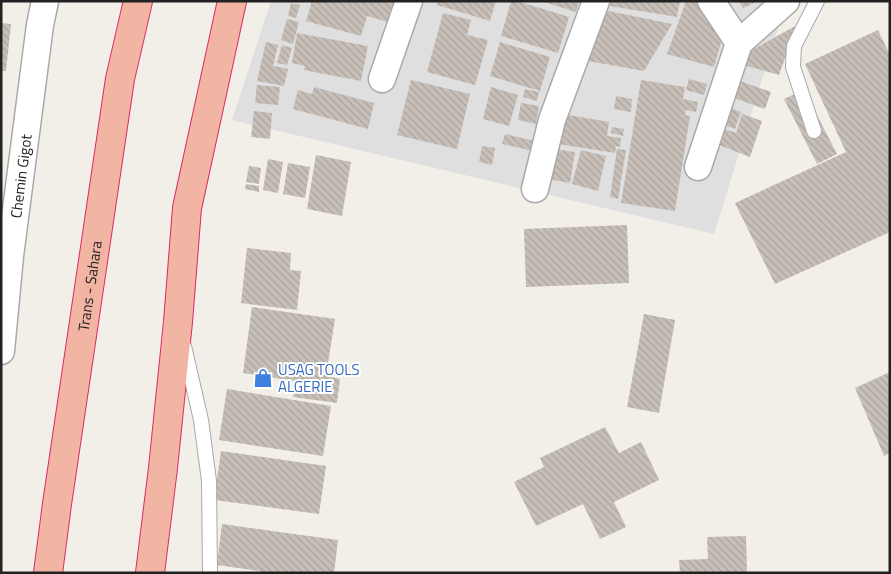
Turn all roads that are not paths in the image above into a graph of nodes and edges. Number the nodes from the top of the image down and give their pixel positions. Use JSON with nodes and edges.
{"nodes":[{"id":1,"x":45,"y":1,"type":"edge"},
{"id":2,"x":138,"y":1,"type":"edge"},
{"id":3,"x":232,"y":1,"type":"edge"},
{"id":4,"x":409,"y":1,"type":"edge"},
{"id":5,"x":596,"y":1,"type":"edge"},
{"id":6,"x":712,"y":1,"type":"edge"},
{"id":7,"x":786,"y":1,"type":"edge"},
{"id":8,"x":817,"y":1,"type":"edge"},
{"id":9,"x":740,"y":43,"type":"junction"},
{"id":10,"x":382,"y":79,"type":"dead end"},
{"id":11,"x":814,"y":131,"type":"dead end"},
{"id":12,"x":698,"y":167,"type":"dead end"},
{"id":13,"x":535,"y":189,"type":"dead end"},
{"id":14,"x":178,"y":322,"type":"junction"},
{"id":15,"x":1,"y":351,"type":"edge"},
{"id":16,"x":48,"y":573,"type":"edge"},
{"id":17,"x":150,"y":573,"type":"edge"},
{"id":18,"x":210,"y":573,"type":"edge"}],
"edges":[{"from":1,"to":15,"type":"street","name":"Chemin Gigot"},
{"from":2,"to":16,"type":"highway","name":"Trans - Sahara"},
{"from":3,"to":14,"type":"highway"},
{"from":4,"to":10,"type":"street"},
{"from":5,"to":13,"type":"street"},
{"from":6,"to":9,"type":"street"},
{"from":7,"to":9,"type":"street"},
{"from":8,"to":11,"type":"lane"},
{"from":9,"to":12,"type":"street"},
{"from":14,"to":17,"type":"highway"},
{"from":14,"to":18,"type":"lane"}]}
